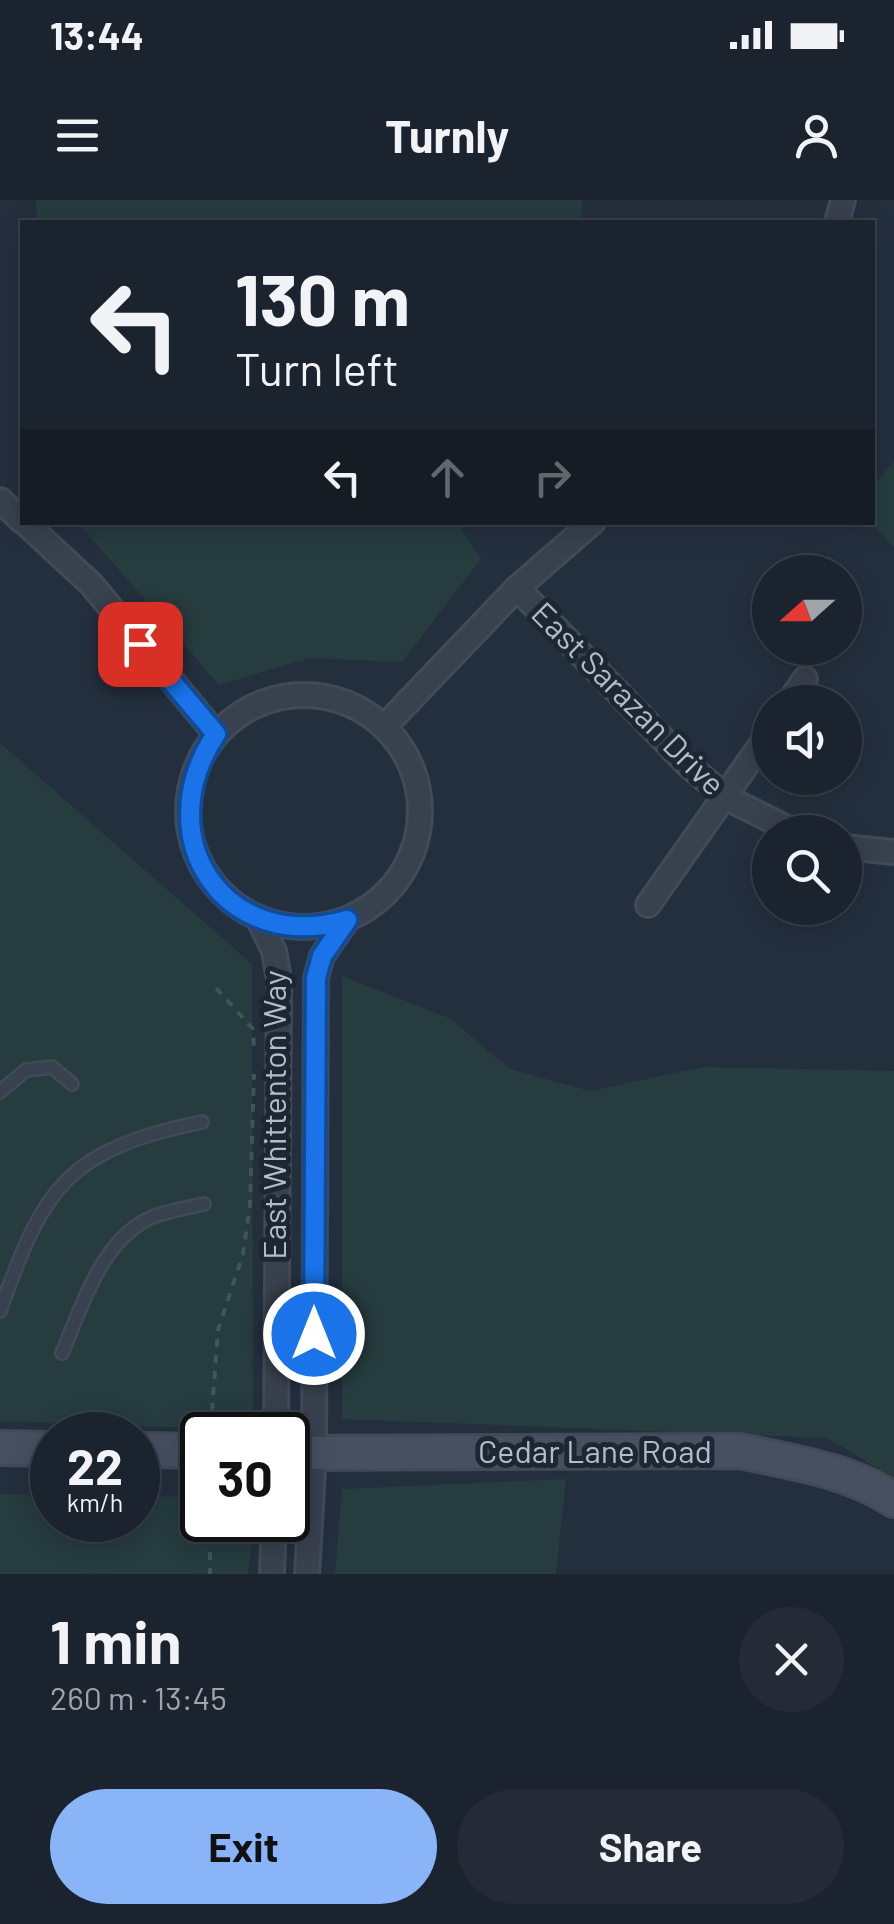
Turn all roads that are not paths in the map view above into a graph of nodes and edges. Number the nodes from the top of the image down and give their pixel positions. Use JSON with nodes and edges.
{"nodes":[{"id":1,"x":0,"y":500,"type":"edge"},
{"id":2,"x":20,"y":519,"type":"edge"},
{"id":3,"x":26,"y":525,"type":"edge"},
{"id":4,"x":590,"y":525,"type":"edge"},
{"id":5,"x":517,"y":588,"type":"junction"},
{"id":6,"x":805,"y":679,"type":"dead end"},
{"id":7,"x":801,"y":685,"type":"edge"},
{"id":8,"x":384,"y":727,"type":"junction"},
{"id":9,"x":216,"y":734,"type":"junction"},
{"id":10,"x":752,"y":760,"type":"edge"},
{"id":11,"x":727,"y":798,"type":"junction"},
{"id":12,"x":761,"y":815,"type":"edge"},
{"id":13,"x":862,"y":849,"type":"edge"},
{"id":14,"x":894,"y":852,"type":"edge"},
{"id":15,"x":648,"y":905,"type":"dead end"},
{"id":16,"x":258,"y":918,"type":"junction"},
{"id":17,"x":347,"y":920,"type":"junction"},
{"id":18,"x":72,"y":1084,"type":"dead end"},
{"id":19,"x":0,"y":1092,"type":"edge"},
{"id":20,"x":202,"y":1122,"type":"dead end"},
{"id":21,"x":204,"y":1204,"type":"dead end"},
{"id":22,"x":0,"y":1312,"type":"edge"},
{"id":23,"x":62,"y":1354,"type":"dead end"},
{"id":24,"x":276,"y":1412,"type":"edge"},
{"id":25,"x":302,"y":1412,"type":"edge"},
{"id":26,"x":0,"y":1448,"type":"edge"},
{"id":27,"x":30,"y":1449,"type":"edge"},
{"id":28,"x":310,"y":1453,"type":"edge"},
{"id":29,"x":894,"y":1500,"type":"edge"},
{"id":30,"x":273,"y":1542,"type":"edge"},
{"id":31,"x":305,"y":1542,"type":"edge"},
{"id":32,"x":272,"y":1574,"type":"edge"},
{"id":33,"x":307,"y":1574,"type":"edge"}],
"edges":[{"from":1,"to":2,"type":"street"},
{"from":3,"to":9,"type":"street"},
{"from":4,"to":5,"type":"street"},
{"from":5,"to":8,"type":"street"},
{"from":5,"to":11,"type":"street","name":"East Sarazan Drive"},
{"from":6,"to":7,"type":"street"},
{"from":8,"to":9,"type":"street"},
{"from":8,"to":17,"type":"street"},
{"from":9,"to":16,"type":"street"},
{"from":10,"to":11,"type":"street"},
{"from":11,"to":12,"type":"street","name":"East Sarazan Drive"},
{"from":11,"to":15,"type":"street"},
{"from":13,"to":14,"type":"street"},
{"from":16,"to":17,"type":"street"},
{"from":16,"to":24,"type":"street","name":"East Whittenton Way"},
{"from":17,"to":25,"type":"street","name":"East Whittenton Way"},
{"from":18,"to":19,"type":"lane"},
{"from":20,"to":22,"type":"lane"},
{"from":21,"to":23,"type":"lane"},
{"from":26,"to":27,"type":"street"},
{"from":28,"to":29,"type":"street","name":"Cedar Lane Road"},
{"from":30,"to":32,"type":"street"},
{"from":31,"to":33,"type":"street","name":"East Whittenton Way"}]}
